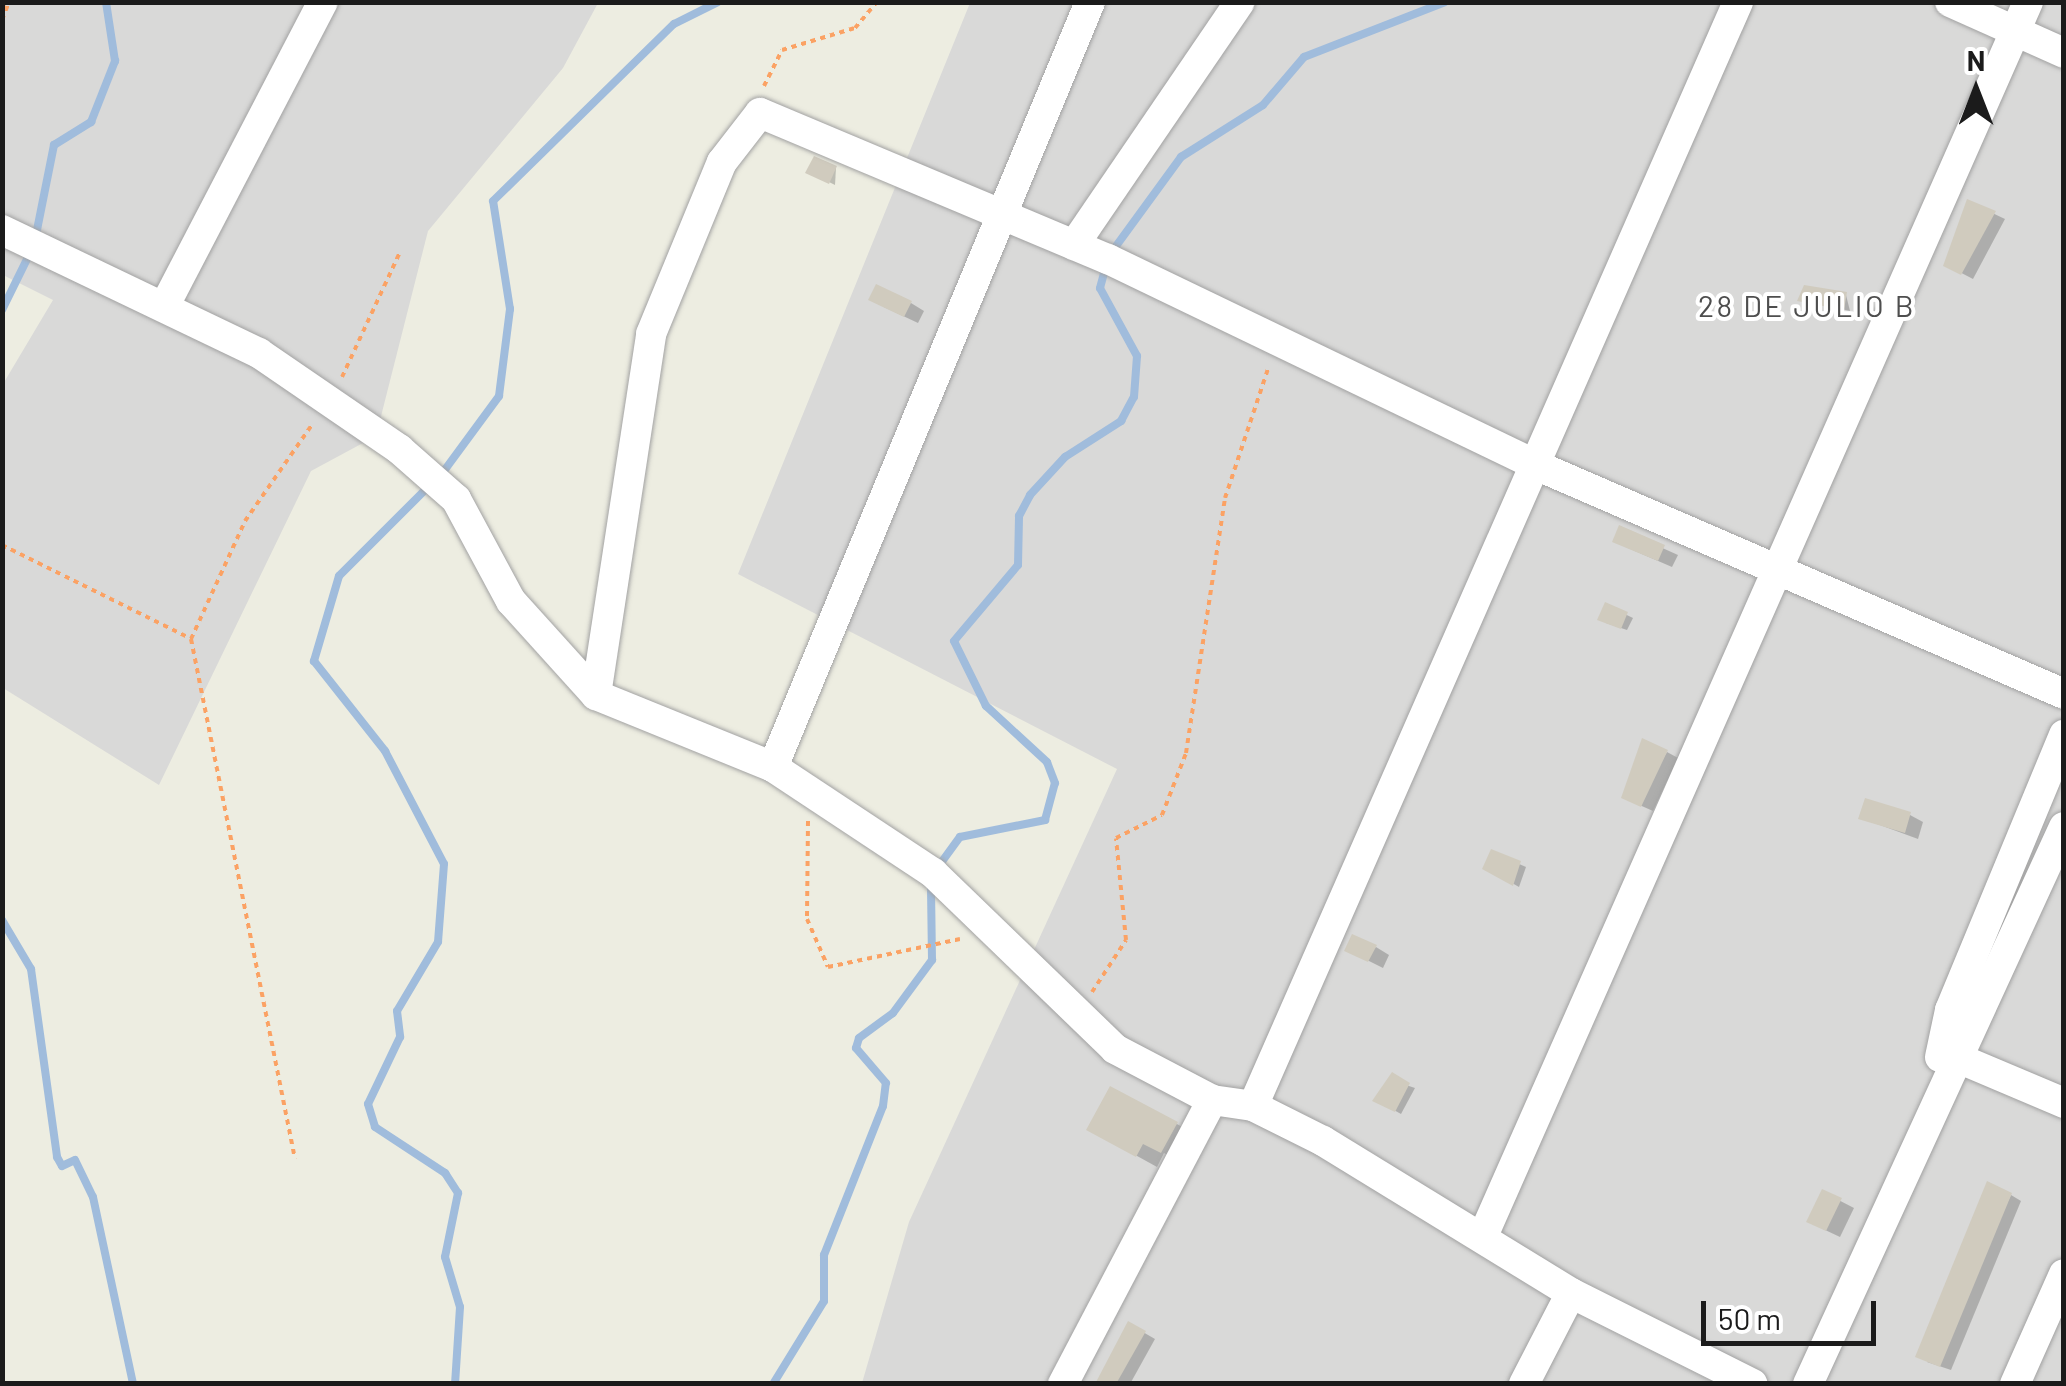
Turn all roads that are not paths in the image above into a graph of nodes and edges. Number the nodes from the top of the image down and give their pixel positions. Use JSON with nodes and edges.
{"nodes":[{"id":1,"x":323,"y":2,"type":"edge"},
{"id":2,"x":1090,"y":2,"type":"edge"},
{"id":3,"x":1240,"y":2,"type":"edge"},
{"id":4,"x":1738,"y":2,"type":"edge"},
{"id":5,"x":1950,"y":2,"type":"edge"},
{"id":6,"x":2028,"y":2,"type":"edge"},
{"id":7,"x":2016,"y":31,"type":"junction"},
{"id":8,"x":2064,"y":53,"type":"edge"},
{"id":9,"x":1000,"y":212,"type":"junction"},
{"id":10,"x":2,"y":230,"type":"edge"},
{"id":11,"x":1074,"y":245,"type":"junction"},
{"id":12,"x":164,"y":305,"type":"junction"},
{"id":13,"x":1538,"y":466,"type":"junction"},
{"id":14,"x":1777,"y":570,"type":"junction"},
{"id":15,"x":596,"y":694,"type":"junction"},
{"id":16,"x":2064,"y":694,"type":"edge"},
{"id":17,"x":2064,"y":735,"type":"edge"},
{"id":18,"x":773,"y":767,"type":"junction"},
{"id":19,"x":2064,"y":826,"type":"edge"},
{"id":20,"x":1946,"y":1068,"type":"junction"},
{"id":21,"x":1212,"y":1100,"type":"junction"},
{"id":22,"x":2064,"y":1104,"type":"edge"},
{"id":23,"x":1253,"y":1106,"type":"junction"},
{"id":24,"x":1483,"y":1236,"type":"junction"},
{"id":25,"x":2064,"y":1274,"type":"edge"},
{"id":26,"x":1571,"y":1294,"type":"junction"},
{"id":27,"x":1064,"y":1384,"type":"edge"},
{"id":28,"x":1524,"y":1384,"type":"edge"},
{"id":29,"x":1753,"y":1384,"type":"edge"},
{"id":30,"x":1808,"y":1384,"type":"edge"},
{"id":31,"x":2015,"y":1384,"type":"edge"}],
"edges":[{"from":1,"to":12,"type":"street"},
{"from":2,"to":9,"type":"street"},
{"from":3,"to":11,"type":"street"},
{"from":4,"to":13,"type":"street"},
{"from":5,"to":7,"type":"street"},
{"from":6,"to":7,"type":"street"},
{"from":7,"to":8,"type":"street"},
{"from":7,"to":14,"type":"street"},
{"from":9,"to":11,"type":"street"},
{"from":9,"to":15,"type":"street"},
{"from":9,"to":18,"type":"street"},
{"from":10,"to":12,"type":"street"},
{"from":11,"to":13,"type":"street"},
{"from":12,"to":15,"type":"street"},
{"from":13,"to":14,"type":"street"},
{"from":13,"to":23,"type":"street"},
{"from":14,"to":16,"type":"street"},
{"from":14,"to":24,"type":"street"},
{"from":15,"to":18,"type":"street"},
{"from":17,"to":20,"type":"street"},
{"from":18,"to":21,"type":"street"},
{"from":19,"to":20,"type":"street"},
{"from":20,"to":22,"type":"street"},
{"from":20,"to":30,"type":"street"},
{"from":21,"to":23,"type":"street"},
{"from":21,"to":27,"type":"street"},
{"from":23,"to":24,"type":"street"},
{"from":24,"to":26,"type":"street"},
{"from":25,"to":31,"type":"street"},
{"from":26,"to":28,"type":"street"},
{"from":26,"to":29,"type":"street"}]}
